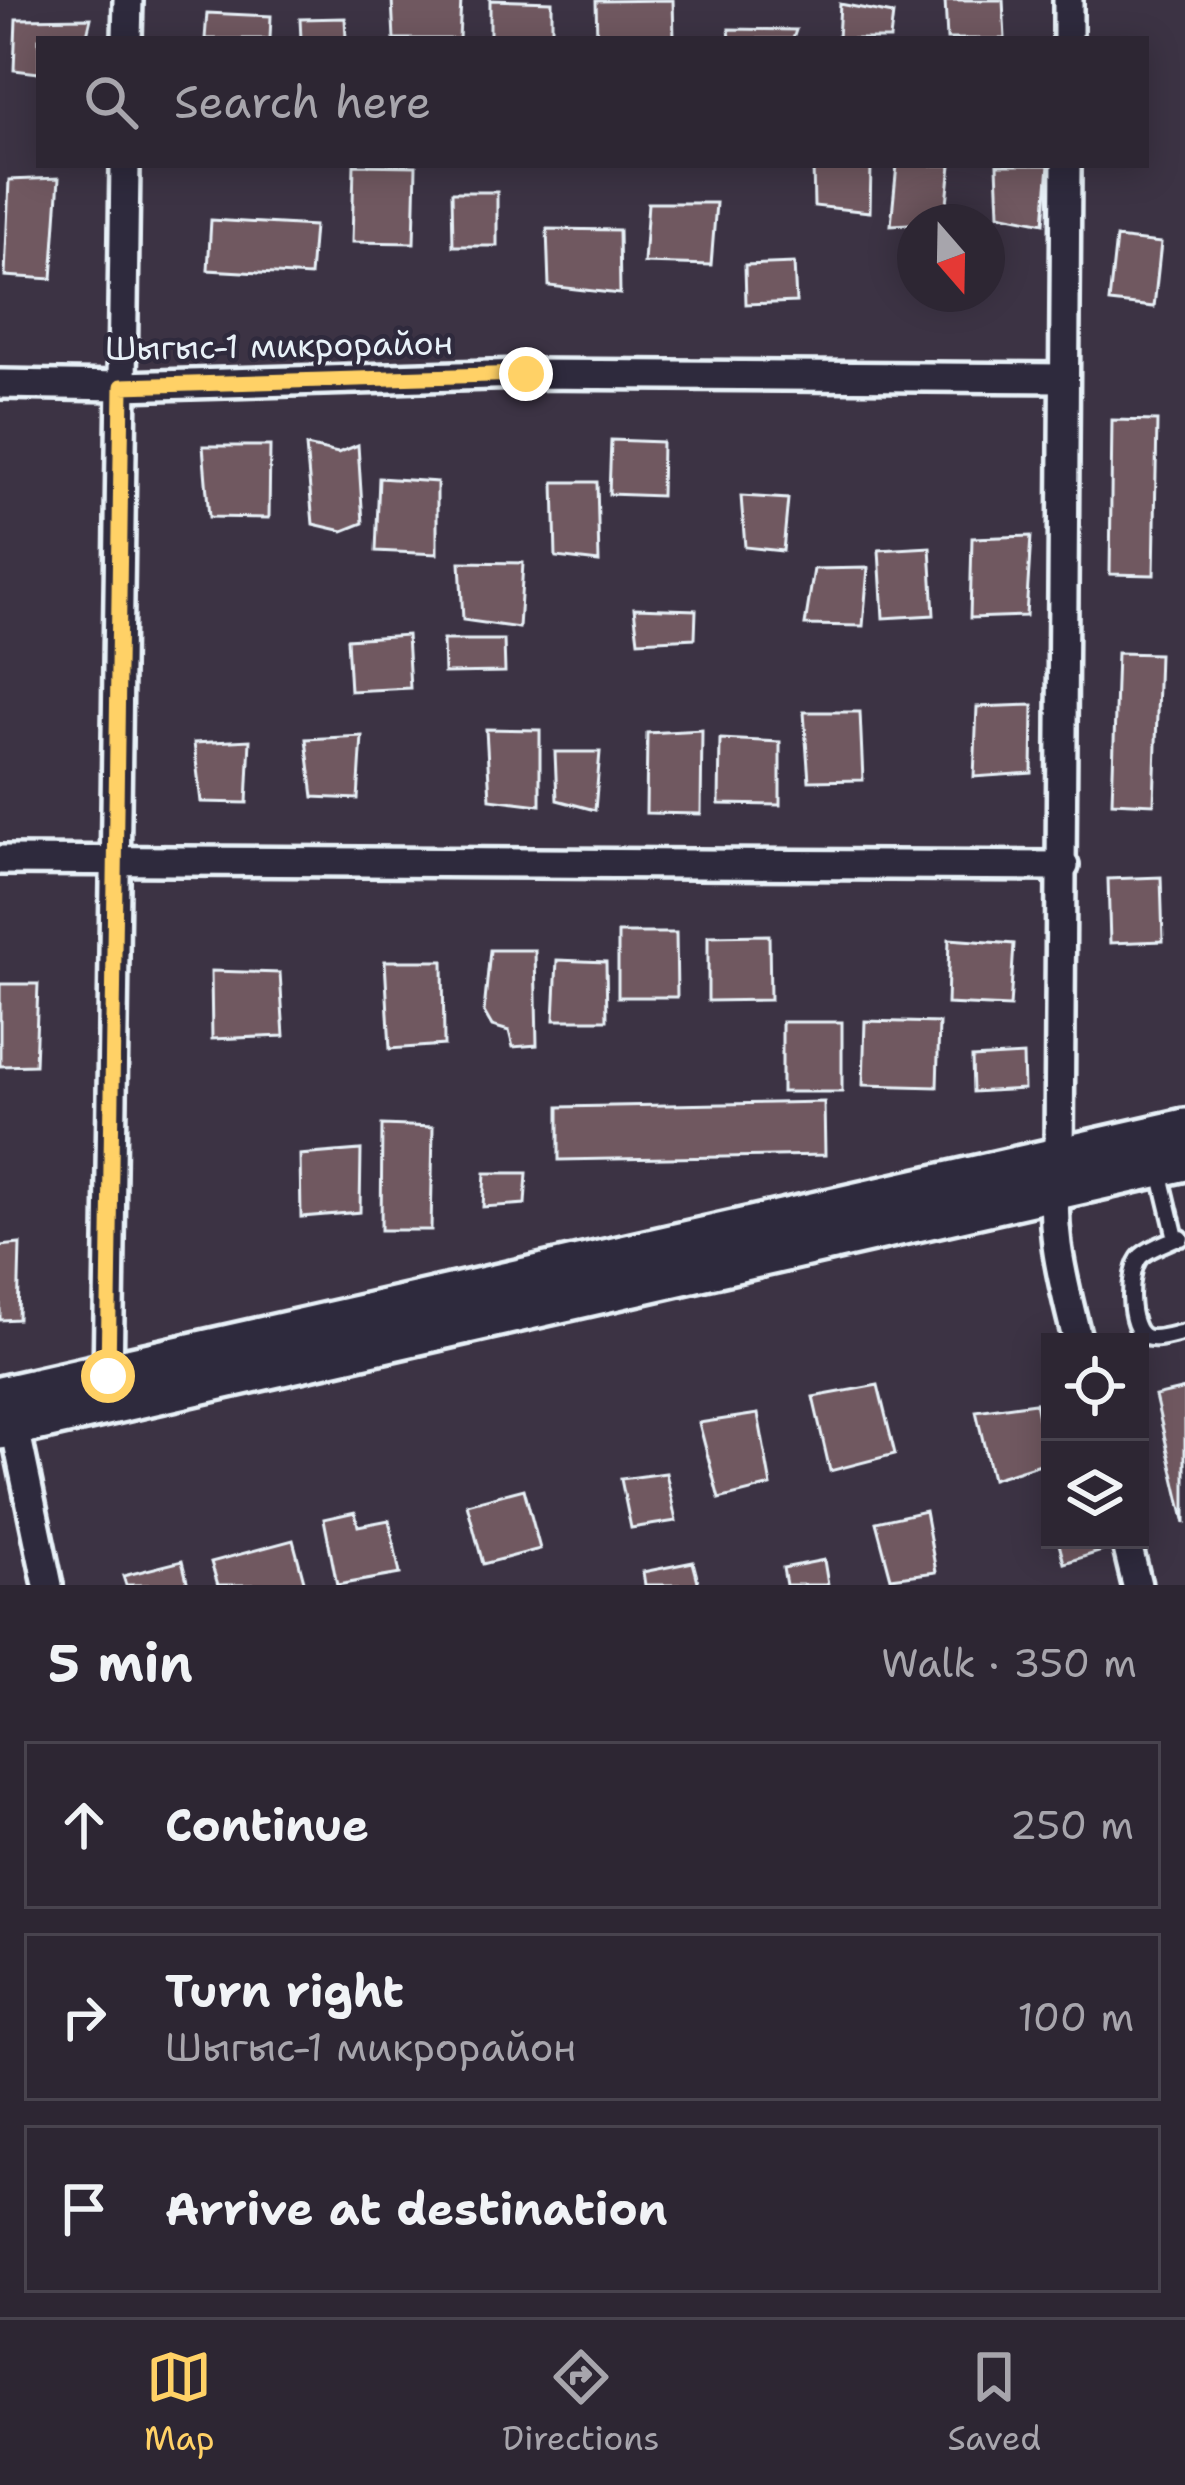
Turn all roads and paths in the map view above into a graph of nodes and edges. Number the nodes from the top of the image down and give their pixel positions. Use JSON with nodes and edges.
{"nodes":[{"id":1,"x":128,"y":0,"type":"edge"},
{"id":2,"x":1068,"y":0,"type":"edge"},
{"id":3,"x":127,"y":36,"type":"edge"},
{"id":4,"x":1068,"y":36,"type":"edge"},
{"id":5,"x":125,"y":168,"type":"edge"},
{"id":6,"x":1066,"y":168,"type":"edge"},
{"id":7,"x":1064,"y":378,"type":"junction"},
{"id":8,"x":0,"y":384,"type":"edge"},
{"id":9,"x":122,"y":386,"type":"junction"},
{"id":10,"x":0,"y":860,"type":"edge"},
{"id":11,"x":115,"y":861,"type":"junction"},
{"id":12,"x":1064,"y":866,"type":"junction"},
{"id":13,"x":1185,"y":1129,"type":"edge"},
{"id":14,"x":1172,"y":1163,"type":"edge"},
{"id":15,"x":1056,"y":1172,"type":"junction"},
{"id":16,"x":1181,"y":1238,"type":"edge"},
{"id":17,"x":1185,"y":1332,"type":"edge"},
{"id":18,"x":1076,"y":1333,"type":"edge"},
{"id":19,"x":108,"y":1390,"type":"junction"},
{"id":20,"x":5,"y":1412,"type":"edge"},
{"id":21,"x":1128,"y":1549,"type":"edge"},
{"id":22,"x":47,"y":1585,"type":"edge"},
{"id":23,"x":1137,"y":1585,"type":"edge"}],
"edges":[{"from":1,"to":3,"type":"street"},
{"from":2,"to":4,"type":"street"},
{"from":5,"to":9,"type":"street"},
{"from":6,"to":7,"type":"street"},
{"from":7,"to":9,"type":"street","name":"Шыгыс-1 микрорайон"},
{"from":7,"to":12,"type":"street"},
{"from":8,"to":9,"type":"street","name":"Шыгыс-1 микрорайон"},
{"from":9,"to":11,"type":"street"},
{"from":10,"to":11,"type":"street"},
{"from":11,"to":12,"type":"street"},
{"from":11,"to":19,"type":"street"},
{"from":12,"to":15,"type":"street"},
{"from":13,"to":15,"type":"street"},
{"from":14,"to":15,"type":"street"},
{"from":14,"to":16,"type":"lane"},
{"from":15,"to":18,"type":"street"},
{"from":15,"to":19,"type":"street"},
{"from":16,"to":17,"type":"lane"},
{"from":19,"to":20,"type":"street"},
{"from":20,"to":22,"type":"street"},
{"from":21,"to":23,"type":"street"}]}
